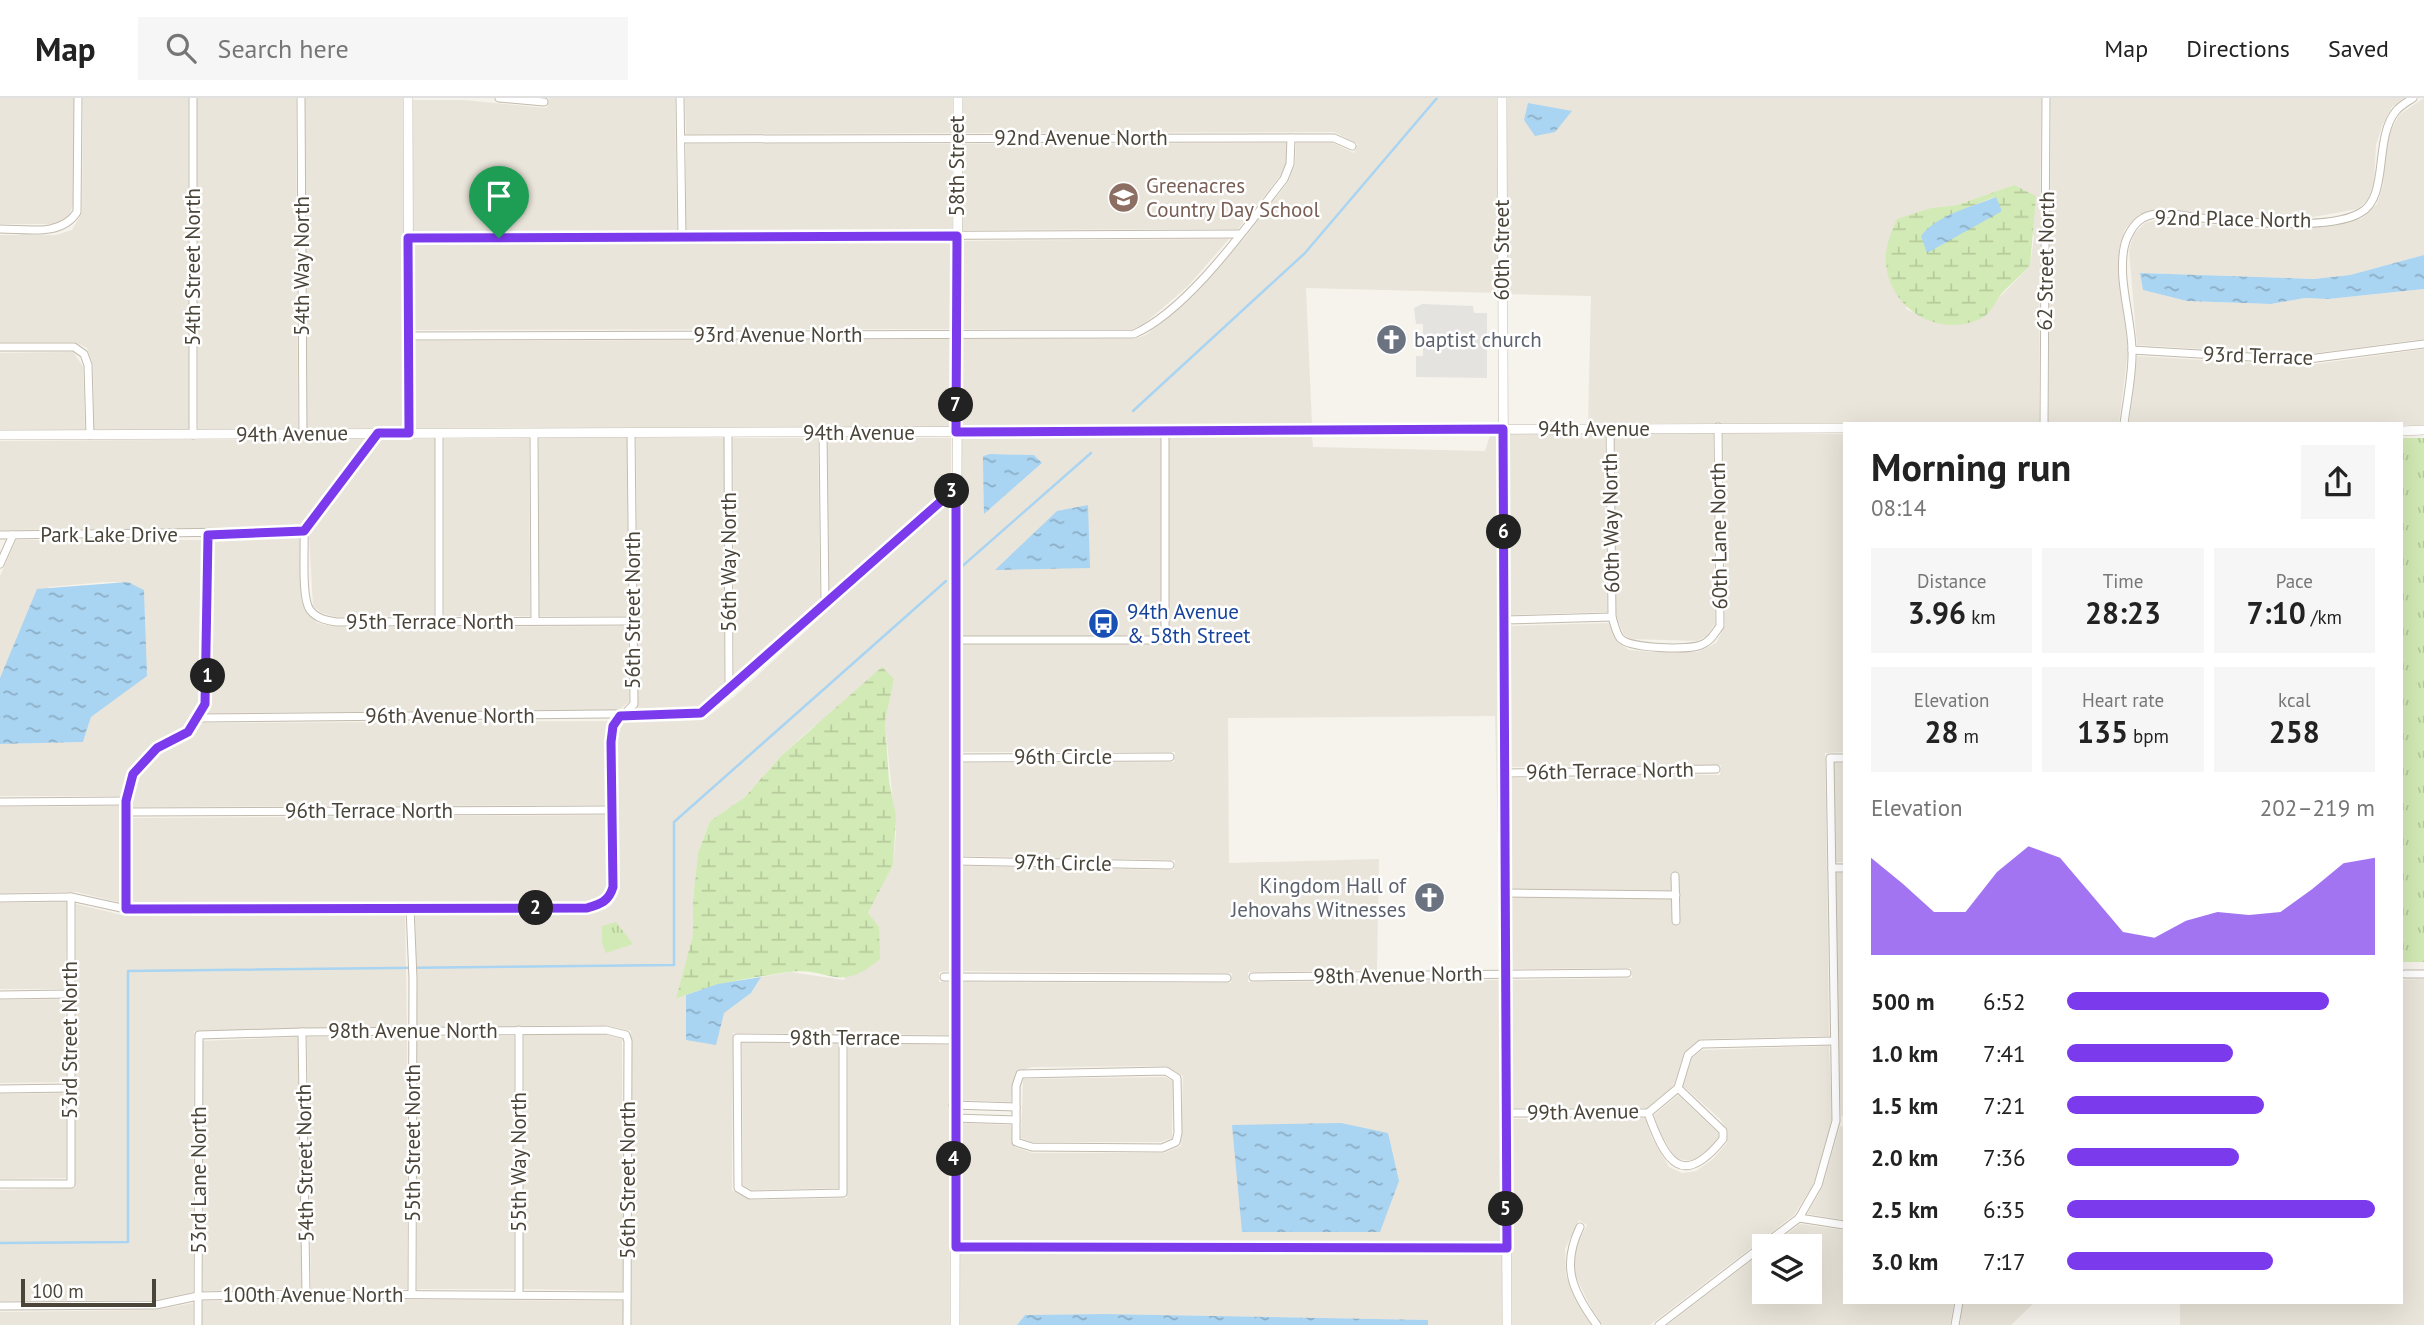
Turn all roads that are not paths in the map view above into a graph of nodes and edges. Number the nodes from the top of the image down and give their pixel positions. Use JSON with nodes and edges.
{"nodes":[{"id":1,"x":79,"y":98,"type":"edge"},
{"id":2,"x":193,"y":98,"type":"edge"},
{"id":3,"x":301,"y":98,"type":"edge"},
{"id":4,"x":408,"y":98,"type":"edge"},
{"id":5,"x":499,"y":98,"type":"edge"},
{"id":6,"x":680,"y":98,"type":"edge"},
{"id":7,"x":958,"y":98,"type":"edge"},
{"id":8,"x":1502,"y":98,"type":"edge"},
{"id":9,"x":2046,"y":98,"type":"edge"},
{"id":10,"x":2413,"y":98,"type":"edge"},
{"id":11,"x":544,"y":102,"type":"dead end"},
{"id":12,"x":1291,"y":138,"type":"junction"},
{"id":13,"x":681,"y":139,"type":"junction"},
{"id":14,"x":957,"y":139,"type":"junction"},
{"id":15,"x":1352,"y":146,"type":"dead end"},
{"id":16,"x":0,"y":229,"type":"edge"},
{"id":17,"x":1240,"y":234,"type":"junction"},
{"id":18,"x":957,"y":236,"type":"junction"},
{"id":19,"x":682,"y":237,"type":"junction"},
{"id":20,"x":408,"y":238,"type":"junction"},
{"id":21,"x":957,"y":334,"type":"junction"},
{"id":22,"x":409,"y":335,"type":"junction"},
{"id":23,"x":2424,"y":344,"type":"edge"},
{"id":24,"x":0,"y":347,"type":"edge"},
{"id":25,"x":2132,"y":350,"type":"junction"},
{"id":26,"x":2044,"y":422,"type":"edge"},
{"id":27,"x":2124,"y":422,"type":"edge"},
{"id":28,"x":1718,"y":427,"type":"junction"},
{"id":29,"x":1609,"y":428,"type":"junction"},
{"id":30,"x":1843,"y":428,"type":"edge"},
{"id":31,"x":1503,"y":429,"type":"junction"},
{"id":32,"x":2424,"y":430,"type":"edge"},
{"id":33,"x":1165,"y":431,"type":"junction"},
{"id":34,"x":2403,"y":431,"type":"edge"},
{"id":35,"x":956,"y":432,"type":"junction"},
{"id":36,"x":378,"y":433,"type":"junction"},
{"id":37,"x":409,"y":433,"type":"junction"},
{"id":38,"x":534,"y":433,"type":"junction"},
{"id":39,"x":631,"y":433,"type":"junction"},
{"id":40,"x":728,"y":433,"type":"junction"},
{"id":41,"x":823,"y":433,"type":"junction"},
{"id":42,"x":303,"y":434,"type":"junction"},
{"id":43,"x":439,"y":434,"type":"junction"},
{"id":44,"x":0,"y":435,"type":"edge"},
{"id":45,"x":90,"y":435,"type":"junction"},
{"id":46,"x":193,"y":435,"type":"junction"},
{"id":47,"x":956,"y":488,"type":"junction"},
{"id":48,"x":304,"y":531,"type":"junction"},
{"id":49,"x":0,"y":535,"type":"edge"},
{"id":50,"x":13,"y":535,"type":"junction"},
{"id":51,"x":208,"y":535,"type":"junction"},
{"id":52,"x":0,"y":564,"type":"edge"},
{"id":53,"x":825,"y":604,"type":"junction"},
{"id":54,"x":1612,"y":618,"type":"junction"},
{"id":55,"x":535,"y":621,"type":"junction"},
{"id":56,"x":633,"y":621,"type":"junction"},
{"id":57,"x":1504,"y":621,"type":"junction"},
{"id":58,"x":439,"y":622,"type":"junction"},
{"id":59,"x":957,"y":640,"type":"junction"},
{"id":60,"x":729,"y":691,"type":"junction"},
{"id":61,"x":620,"y":716,"type":"junction"},
{"id":62,"x":199,"y":718,"type":"junction"},
{"id":63,"x":1170,"y":757,"type":"dead end"},
{"id":64,"x":956,"y":758,"type":"junction"},
{"id":65,"x":1843,"y":758,"type":"edge"},
{"id":66,"x":1716,"y":769,"type":"dead end"},
{"id":67,"x":1505,"y":773,"type":"junction"},
{"id":68,"x":126,"y":801,"type":"junction"},
{"id":69,"x":0,"y":802,"type":"edge"},
{"id":70,"x":612,"y":810,"type":"junction"},
{"id":71,"x":126,"y":812,"type":"junction"},
{"id":72,"x":956,"y":861,"type":"junction"},
{"id":73,"x":1170,"y":865,"type":"dead end"},
{"id":74,"x":1832,"y":868,"type":"junction"},
{"id":75,"x":1843,"y":868,"type":"edge"},
{"id":76,"x":1675,"y":876,"type":"dead end"},
{"id":77,"x":1505,"y":893,"type":"junction"},
{"id":78,"x":1676,"y":895,"type":"junction"},
{"id":79,"x":71,"y":897,"type":"junction"},
{"id":80,"x":0,"y":898,"type":"edge"},
{"id":81,"x":410,"y":907,"type":"junction"},
{"id":82,"x":126,"y":909,"type":"junction"},
{"id":83,"x":1676,"y":921,"type":"dead end"},
{"id":84,"x":1627,"y":974,"type":"dead end"},
{"id":85,"x":2405,"y":974,"type":"dead end"},
{"id":86,"x":2424,"y":974,"type":"edge"},
{"id":87,"x":1505,"y":975,"type":"junction"},
{"id":88,"x":955,"y":976,"type":"junction"},
{"id":89,"x":944,"y":977,"type":"dead end"},
{"id":90,"x":1253,"y":977,"type":"dead end"},
{"id":91,"x":1227,"y":978,"type":"dead end"},
{"id":92,"x":70,"y":994,"type":"junction"},
{"id":93,"x":0,"y":995,"type":"edge"},
{"id":94,"x":519,"y":1030,"type":"junction"},
{"id":95,"x":302,"y":1032,"type":"junction"},
{"id":96,"x":412,"y":1032,"type":"junction"},
{"id":97,"x":199,"y":1035,"type":"joint"},
{"id":98,"x":626,"y":1035,"type":"joint"},
{"id":99,"x":843,"y":1037,"type":"junction"},
{"id":100,"x":953,"y":1040,"type":"junction"},
{"id":101,"x":1833,"y":1041,"type":"junction"},
{"id":102,"x":0,"y":1088,"type":"edge"},
{"id":103,"x":71,"y":1088,"type":"junction"},
{"id":104,"x":1678,"y":1088,"type":"junction"},
{"id":105,"x":953,"y":1105,"type":"junction"},
{"id":106,"x":1016,"y":1107,"type":"junction"},
{"id":107,"x":1506,"y":1113,"type":"junction"},
{"id":108,"x":1648,"y":1113,"type":"junction"},
{"id":109,"x":954,"y":1118,"type":"junction"},
{"id":110,"x":1016,"y":1120,"type":"junction"},
{"id":111,"x":1840,"y":1121,"type":"edge"},
{"id":112,"x":0,"y":1184,"type":"edge"},
{"id":113,"x":1799,"y":1219,"type":"junction"},
{"id":114,"x":1843,"y":1225,"type":"edge"},
{"id":115,"x":1580,"y":1227,"type":"dead end"},
{"id":116,"x":956,"y":1247,"type":"junction"},
{"id":117,"x":1507,"y":1248,"type":"junction"},
{"id":118,"x":306,"y":1294,"type":"junction"},
{"id":119,"x":412,"y":1294,"type":"junction"},
{"id":120,"x":519,"y":1294,"type":"junction"},
{"id":121,"x":198,"y":1296,"type":"junction"},
{"id":122,"x":627,"y":1296,"type":"junction"},
{"id":123,"x":1959,"y":1304,"type":"edge"},
{"id":124,"x":0,"y":1306,"type":"edge"},
{"id":125,"x":198,"y":1325,"type":"edge"},
{"id":126,"x":627,"y":1325,"type":"edge"},
{"id":127,"x":955,"y":1325,"type":"edge"},
{"id":128,"x":1507,"y":1325,"type":"edge"},
{"id":129,"x":1597,"y":1325,"type":"edge"},
{"id":130,"x":1659,"y":1325,"type":"edge"},
{"id":131,"x":1955,"y":1325,"type":"edge"}],
"edges":[{"from":1,"to":16,"type":"street"},
{"from":2,"to":46,"type":"street","name":"54th Street North"},
{"from":3,"to":42,"type":"street","name":"54th Way North"},
{"from":4,"to":20,"type":"street"},
{"from":5,"to":11,"type":"street"},
{"from":6,"to":13,"type":"street"},
{"from":7,"to":14,"type":"street","name":"58th Street"},
{"from":8,"to":31,"type":"street","name":"60th Street"},
{"from":9,"to":26,"type":"street","name":"62 Street North"},
{"from":10,"to":25,"type":"street","name":"92nd Place North"},
{"from":12,"to":14,"type":"street","name":"92nd Avenue North"},
{"from":12,"to":15,"type":"street","name":"92nd Avenue North"},
{"from":12,"to":17,"type":"street"},
{"from":13,"to":14,"type":"street","name":"92nd Avenue North"},
{"from":13,"to":19,"type":"street"},
{"from":14,"to":18,"type":"street","name":"58th Street"},
{"from":17,"to":18,"type":"street"},
{"from":17,"to":21,"type":"street","name":"93rd Avenue North"},
{"from":18,"to":19,"type":"street"},
{"from":18,"to":21,"type":"street","name":"58th Street"},
{"from":19,"to":20,"type":"street"},
{"from":20,"to":22,"type":"street"},
{"from":21,"to":22,"type":"street","name":"93rd Avenue North"},
{"from":21,"to":35,"type":"street","name":"58th Street"},
{"from":22,"to":37,"type":"street"},
{"from":23,"to":25,"type":"street","name":"93rd Terrace"},
{"from":24,"to":45,"type":"street"},
{"from":25,"to":27,"type":"street","name":"92nd Place North"},
{"from":28,"to":29,"type":"street","name":"94th Avenue"},
{"from":28,"to":30,"type":"street","name":"94th Avenue"},
{"from":28,"to":54,"type":"street","name":"60th Lane North"},
{"from":29,"to":31,"type":"street","name":"94th Avenue"},
{"from":29,"to":54,"type":"street","name":"60th Way North"},
{"from":31,"to":33,"type":"street","name":"94th Avenue"},
{"from":31,"to":57,"type":"street","name":"60th Street"},
{"from":32,"to":34,"type":"street"},
{"from":33,"to":35,"type":"street","name":"94th Avenue"},
{"from":33,"to":59,"type":"street"},
{"from":35,"to":41,"type":"street","name":"94th Avenue"},
{"from":35,"to":47,"type":"street","name":"58th Street"},
{"from":36,"to":37,"type":"street","name":"94th Avenue"},
{"from":36,"to":42,"type":"street","name":"94th Avenue"},
{"from":36,"to":48,"type":"street"},
{"from":37,"to":43,"type":"street","name":"94th Avenue"},
{"from":38,"to":39,"type":"street","name":"94th Avenue"},
{"from":38,"to":43,"type":"street","name":"94th Avenue"},
{"from":38,"to":55,"type":"street"},
{"from":39,"to":40,"type":"street","name":"94th Avenue"},
{"from":39,"to":56,"type":"street","name":"56th Street North"},
{"from":40,"to":41,"type":"street","name":"94th Avenue"},
{"from":40,"to":60,"type":"street","name":"56th Way North"},
{"from":41,"to":53,"type":"street"},
{"from":42,"to":46,"type":"street","name":"94th Avenue"},
{"from":43,"to":58,"type":"street"},
{"from":44,"to":45,"type":"street","name":"94th Avenue"},
{"from":45,"to":46,"type":"street","name":"94th Avenue"},
{"from":47,"to":53,"type":"street"},
{"from":47,"to":59,"type":"street","name":"58th Street"},
{"from":48,"to":51,"type":"street","name":"Park Lake Drive"},
{"from":48,"to":58,"type":"street","name":"95th Terrace North"},
{"from":49,"to":50,"type":"street","name":"Park Lake Drive"},
{"from":50,"to":51,"type":"street","name":"Park Lake Drive"},
{"from":50,"to":52,"type":"street"},
{"from":51,"to":62,"type":"street"},
{"from":53,"to":60,"type":"street"},
{"from":54,"to":57,"type":"street"},
{"from":55,"to":56,"type":"street","name":"95th Terrace North"},
{"from":55,"to":58,"type":"street","name":"95th Terrace North"},
{"from":56,"to":61,"type":"street","name":"56th Street North"},
{"from":57,"to":67,"type":"street","name":"60th Street"},
{"from":59,"to":64,"type":"street","name":"58th Street"},
{"from":60,"to":61,"type":"street","name":"96th Avenue North"},
{"from":61,"to":62,"type":"street","name":"96th Avenue North"},
{"from":61,"to":70,"type":"street","name":"56th Street North"},
{"from":62,"to":68,"type":"street"},
{"from":63,"to":64,"type":"street","name":"96th Circle"},
{"from":64,"to":72,"type":"street","name":"58th Street"},
{"from":65,"to":74,"type":"street"},
{"from":66,"to":67,"type":"street","name":"96th Terrace North"},
{"from":67,"to":77,"type":"street","name":"60th Street"},
{"from":68,"to":69,"type":"street"},
{"from":68,"to":71,"type":"street"},
{"from":70,"to":71,"type":"street","name":"96th Terrace North"},
{"from":70,"to":81,"type":"street","name":"56th Street North"},
{"from":71,"to":82,"type":"street"},
{"from":72,"to":73,"type":"street","name":"97th Circle"},
{"from":72,"to":88,"type":"street","name":"58th Street"},
{"from":74,"to":75,"type":"street"},
{"from":74,"to":101,"type":"street"},
{"from":76,"to":78,"type":"street"},
{"from":77,"to":78,"type":"street"},
{"from":77,"to":87,"type":"street","name":"60th Street"},
{"from":78,"to":83,"type":"street"},
{"from":79,"to":80,"type":"street"},
{"from":79,"to":82,"type":"street"},
{"from":79,"to":92,"type":"street","name":"53rd Street North"},
{"from":81,"to":82,"type":"street"},
{"from":81,"to":96,"type":"street","name":"55th Street North"},
{"from":84,"to":87,"type":"street","name":"98th Avenue North"},
{"from":85,"to":86,"type":"street"},
{"from":87,"to":90,"type":"street","name":"98th Avenue North"},
{"from":87,"to":107,"type":"street","name":"60th Street"},
{"from":88,"to":89,"type":"street"},
{"from":88,"to":91,"type":"street"},
{"from":88,"to":100,"type":"street","name":"58th Street"},
{"from":92,"to":93,"type":"street"},
{"from":92,"to":103,"type":"street","name":"53rd Street North"},
{"from":94,"to":96,"type":"street","name":"98th Avenue North"},
{"from":94,"to":98,"type":"street","name":"98th Avenue North"},
{"from":94,"to":120,"type":"street","name":"55th Way North"},
{"from":95,"to":96,"type":"street","name":"98th Avenue North"},
{"from":95,"to":97,"type":"street","name":"98th Avenue North"},
{"from":95,"to":118,"type":"street","name":"54th Street North"},
{"from":96,"to":119,"type":"street","name":"55th Street North"},
{"from":97,"to":121,"type":"street","name":"53rd Lane North"},
{"from":98,"to":122,"type":"street","name":"56th Street North"},
{"from":99,"to":99,"type":"street","name":"98th Terrace"},
{"from":99,"to":100,"type":"street","name":"98th Terrace"},
{"from":100,"to":105,"type":"street","name":"58th Street"},
{"from":101,"to":104,"type":"street"},
{"from":101,"to":111,"type":"street"},
{"from":102,"to":103,"type":"street"},
{"from":103,"to":112,"type":"street","name":"53rd Street North"},
{"from":104,"to":108,"type":"street","name":"99th Avenue"},
{"from":104,"to":108,"type":"street"},
{"from":105,"to":106,"type":"street"},
{"from":105,"to":109,"type":"street","name":"58th Street"},
{"from":106,"to":110,"type":"street"},
{"from":106,"to":110,"type":"street"},
{"from":107,"to":108,"type":"street","name":"99th Avenue"},
{"from":107,"to":117,"type":"street","name":"60th Street"},
{"from":109,"to":110,"type":"street"},
{"from":109,"to":116,"type":"street","name":"58th Street"},
{"from":111,"to":113,"type":"street"},
{"from":113,"to":114,"type":"street"},
{"from":113,"to":130,"type":"street"},
{"from":115,"to":129,"type":"street"},
{"from":116,"to":117,"type":"street"},
{"from":116,"to":127,"type":"street","name":"58th Street"},
{"from":117,"to":128,"type":"street","name":"60th Street"},
{"from":118,"to":119,"type":"street","name":"100th Avenue North"},
{"from":118,"to":121,"type":"street","name":"100th Avenue North"},
{"from":119,"to":120,"type":"street","name":"100th Avenue North"},
{"from":120,"to":122,"type":"street","name":"100th Avenue North"},
{"from":121,"to":124,"type":"street","name":"100th Avenue North"},
{"from":121,"to":125,"type":"street","name":"53rd Lane North"},
{"from":122,"to":126,"type":"street","name":"56th Street North"},
{"from":123,"to":131,"type":"street"}]}
